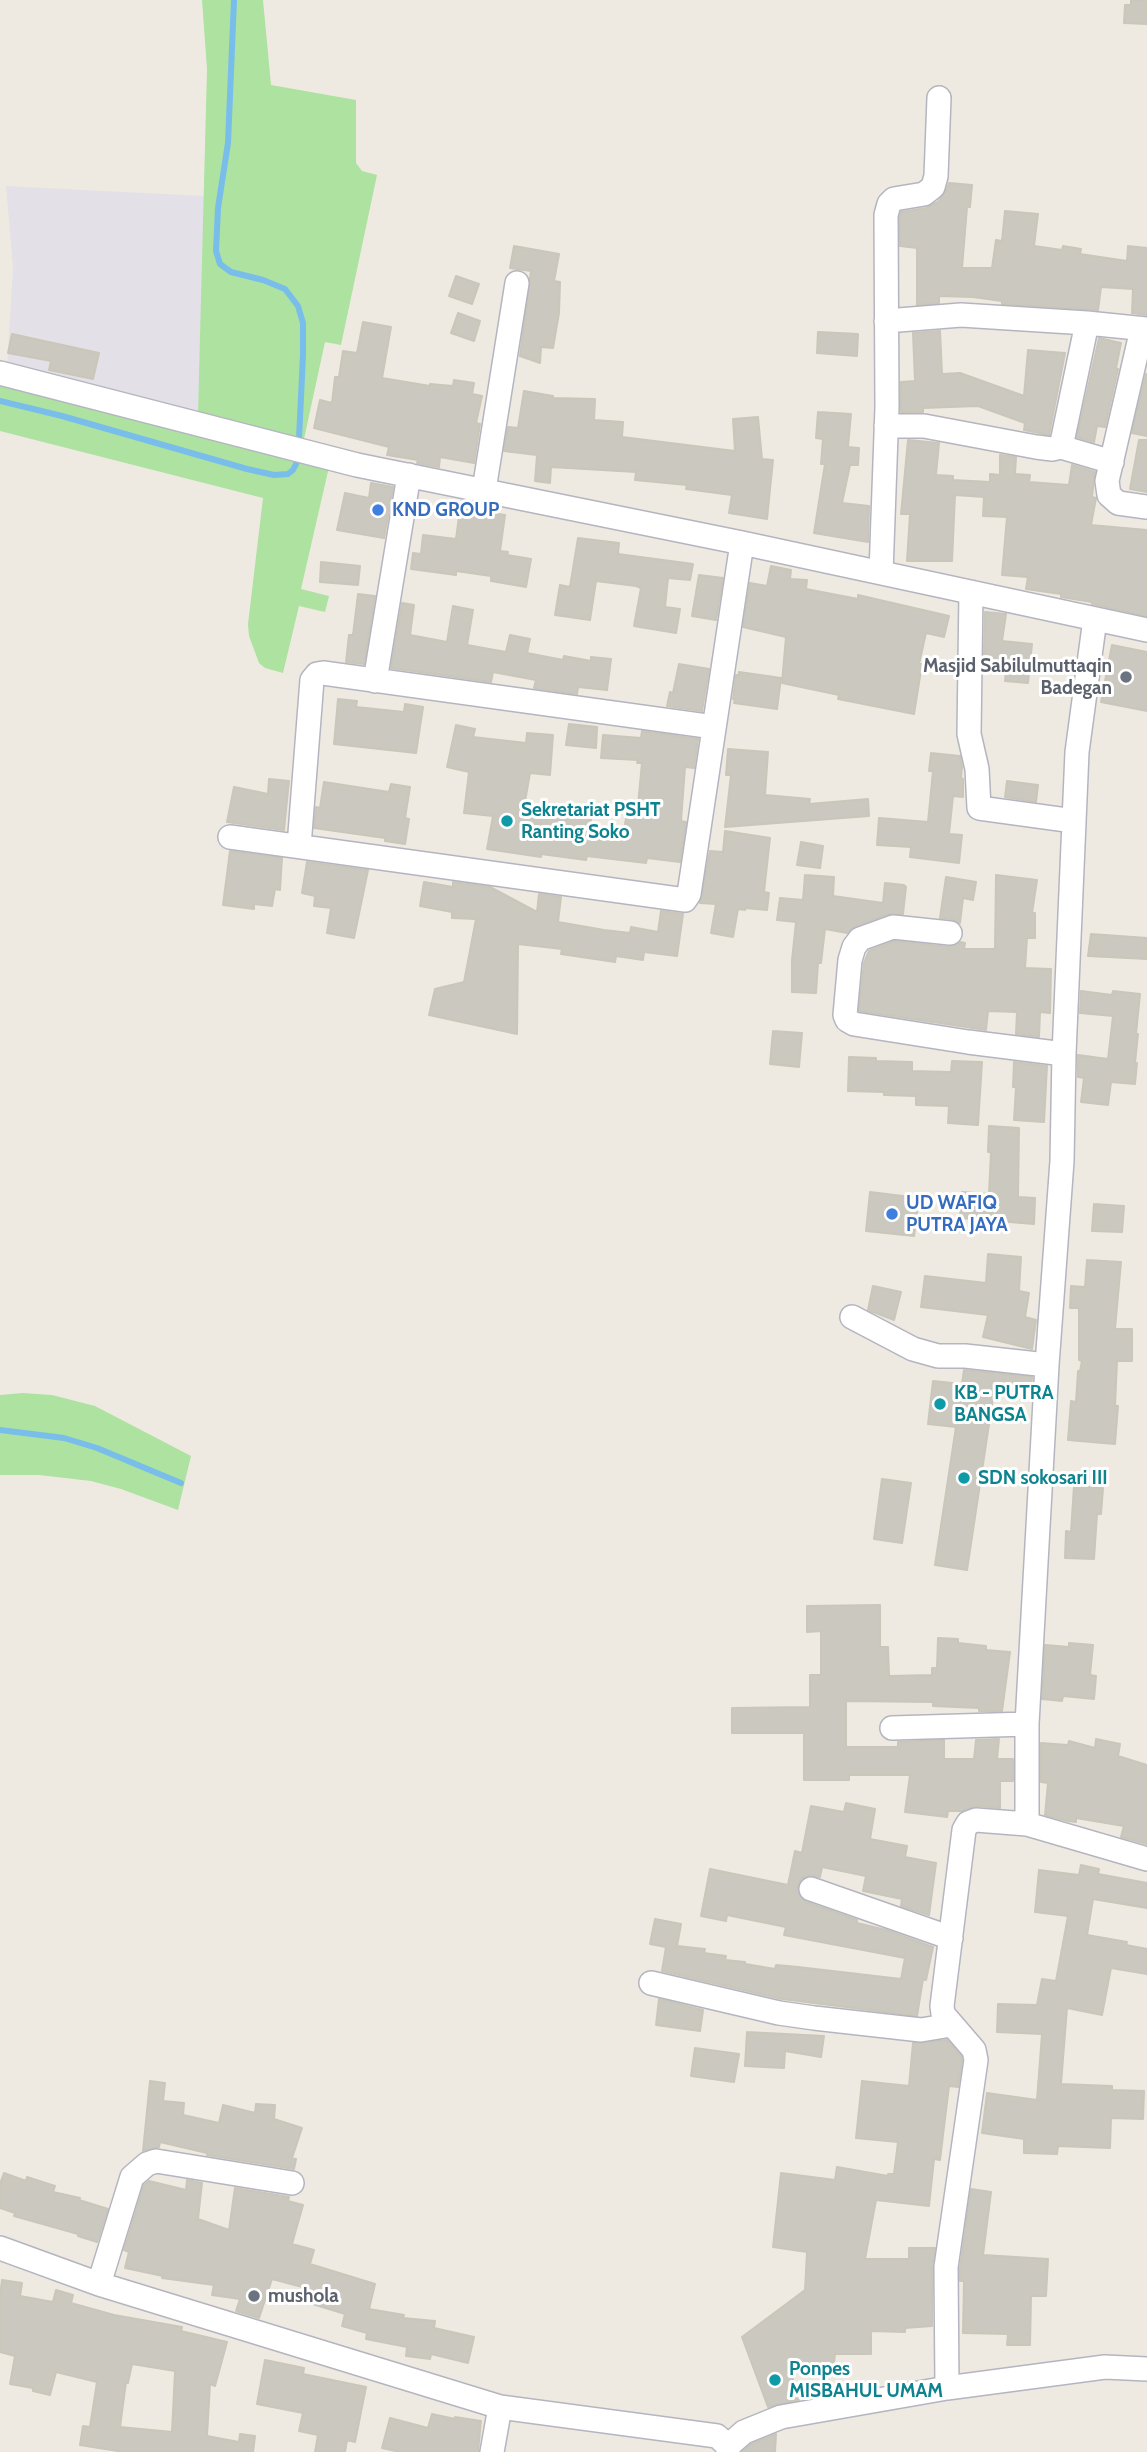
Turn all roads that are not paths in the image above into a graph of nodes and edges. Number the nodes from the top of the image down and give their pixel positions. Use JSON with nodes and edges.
{"nodes":[{"id":1,"x":939,"y":97,"type":"dead end"},
{"id":2,"x":517,"y":283,"type":"dead end"},
{"id":3,"x":886,"y":321,"type":"junction"},
{"id":4,"x":1087,"y":323,"type":"junction"},
{"id":5,"x":1145,"y":329,"type":"edge"},
{"id":6,"x":0,"y":373,"type":"edge"},
{"id":7,"x":886,"y":426,"type":"junction"},
{"id":8,"x":1061,"y":447,"type":"junction"},
{"id":9,"x":1112,"y":462,"type":"junction"},
{"id":10,"x":409,"y":475,"type":"junction"},
{"id":11,"x":484,"y":490,"type":"junction"},
{"id":12,"x":1147,"y":507,"type":"edge"},
{"id":13,"x":742,"y":543,"type":"junction"},
{"id":14,"x":881,"y":573,"type":"junction"},
{"id":15,"x":971,"y":592,"type":"junction"},
{"id":16,"x":1095,"y":620,"type":"junction"},
{"id":17,"x":1147,"y":630,"type":"edge"},
{"id":18,"x":375,"y":681,"type":"junction"},
{"id":19,"x":713,"y":727,"type":"junction"},
{"id":20,"x":1074,"y":821,"type":"junction"},
{"id":21,"x":230,"y":837,"type":"dead end"},
{"id":22,"x":299,"y":846,"type":"junction"},
{"id":23,"x":950,"y":933,"type":"dead end"},
{"id":24,"x":1064,"y":1054,"type":"junction"},
{"id":25,"x":852,"y":1317,"type":"dead end"},
{"id":26,"x":1047,"y":1365,"type":"junction"},
{"id":27,"x":1027,"y":1724,"type":"junction"},
{"id":28,"x":892,"y":1728,"type":"dead end"},
{"id":29,"x":1027,"y":1824,"type":"junction"},
{"id":30,"x":1147,"y":1859,"type":"edge"},
{"id":31,"x":811,"y":1889,"type":"dead end"},
{"id":32,"x":950,"y":1938,"type":"junction"},
{"id":33,"x":651,"y":1983,"type":"dead end"},
{"id":34,"x":951,"y":2025,"type":"junction"},
{"id":35,"x":292,"y":2183,"type":"dead end"},
{"id":36,"x":0,"y":2248,"type":"edge"},
{"id":37,"x":99,"y":2284,"type":"junction"},
{"id":38,"x":1147,"y":2369,"type":"edge"},
{"id":39,"x":947,"y":2388,"type":"junction"},
{"id":40,"x":500,"y":2407,"type":"junction"},
{"id":41,"x":728,"y":2449,"type":"edge"},
{"id":42,"x":492,"y":2452,"type":"edge"}],
"edges":[{"from":1,"to":3,"type":"street"},
{"from":2,"to":11,"type":"street"},
{"from":3,"to":4,"type":"street"},
{"from":3,"to":7,"type":"street"},
{"from":4,"to":5,"type":"street"},
{"from":4,"to":8,"type":"street"},
{"from":5,"to":9,"type":"street"},
{"from":6,"to":10,"type":"street"},
{"from":7,"to":8,"type":"street"},
{"from":7,"to":14,"type":"street"},
{"from":8,"to":9,"type":"street"},
{"from":9,"to":12,"type":"street"},
{"from":10,"to":11,"type":"street"},
{"from":10,"to":18,"type":"street"},
{"from":11,"to":13,"type":"street"},
{"from":13,"to":14,"type":"street"},
{"from":13,"to":19,"type":"street"},
{"from":14,"to":15,"type":"street"},
{"from":15,"to":16,"type":"street"},
{"from":15,"to":20,"type":"street"},
{"from":16,"to":17,"type":"street"},
{"from":16,"to":20,"type":"street"},
{"from":18,"to":19,"type":"street"},
{"from":18,"to":22,"type":"street"},
{"from":19,"to":22,"type":"street"},
{"from":20,"to":24,"type":"street"},
{"from":21,"to":22,"type":"street"},
{"from":23,"to":24,"type":"street"},
{"from":24,"to":26,"type":"street"},
{"from":25,"to":26,"type":"street"},
{"from":26,"to":27,"type":"street"},
{"from":27,"to":28,"type":"street"},
{"from":27,"to":29,"type":"street"},
{"from":29,"to":30,"type":"street"},
{"from":29,"to":32,"type":"street"},
{"from":31,"to":32,"type":"street"},
{"from":32,"to":34,"type":"street"},
{"from":33,"to":34,"type":"street"},
{"from":34,"to":39,"type":"street"},
{"from":35,"to":37,"type":"street"},
{"from":36,"to":37,"type":"street"},
{"from":37,"to":40,"type":"street"},
{"from":38,"to":39,"type":"street"},
{"from":39,"to":41,"type":"street"},
{"from":40,"to":41,"type":"street"},
{"from":40,"to":42,"type":"street"}]}
